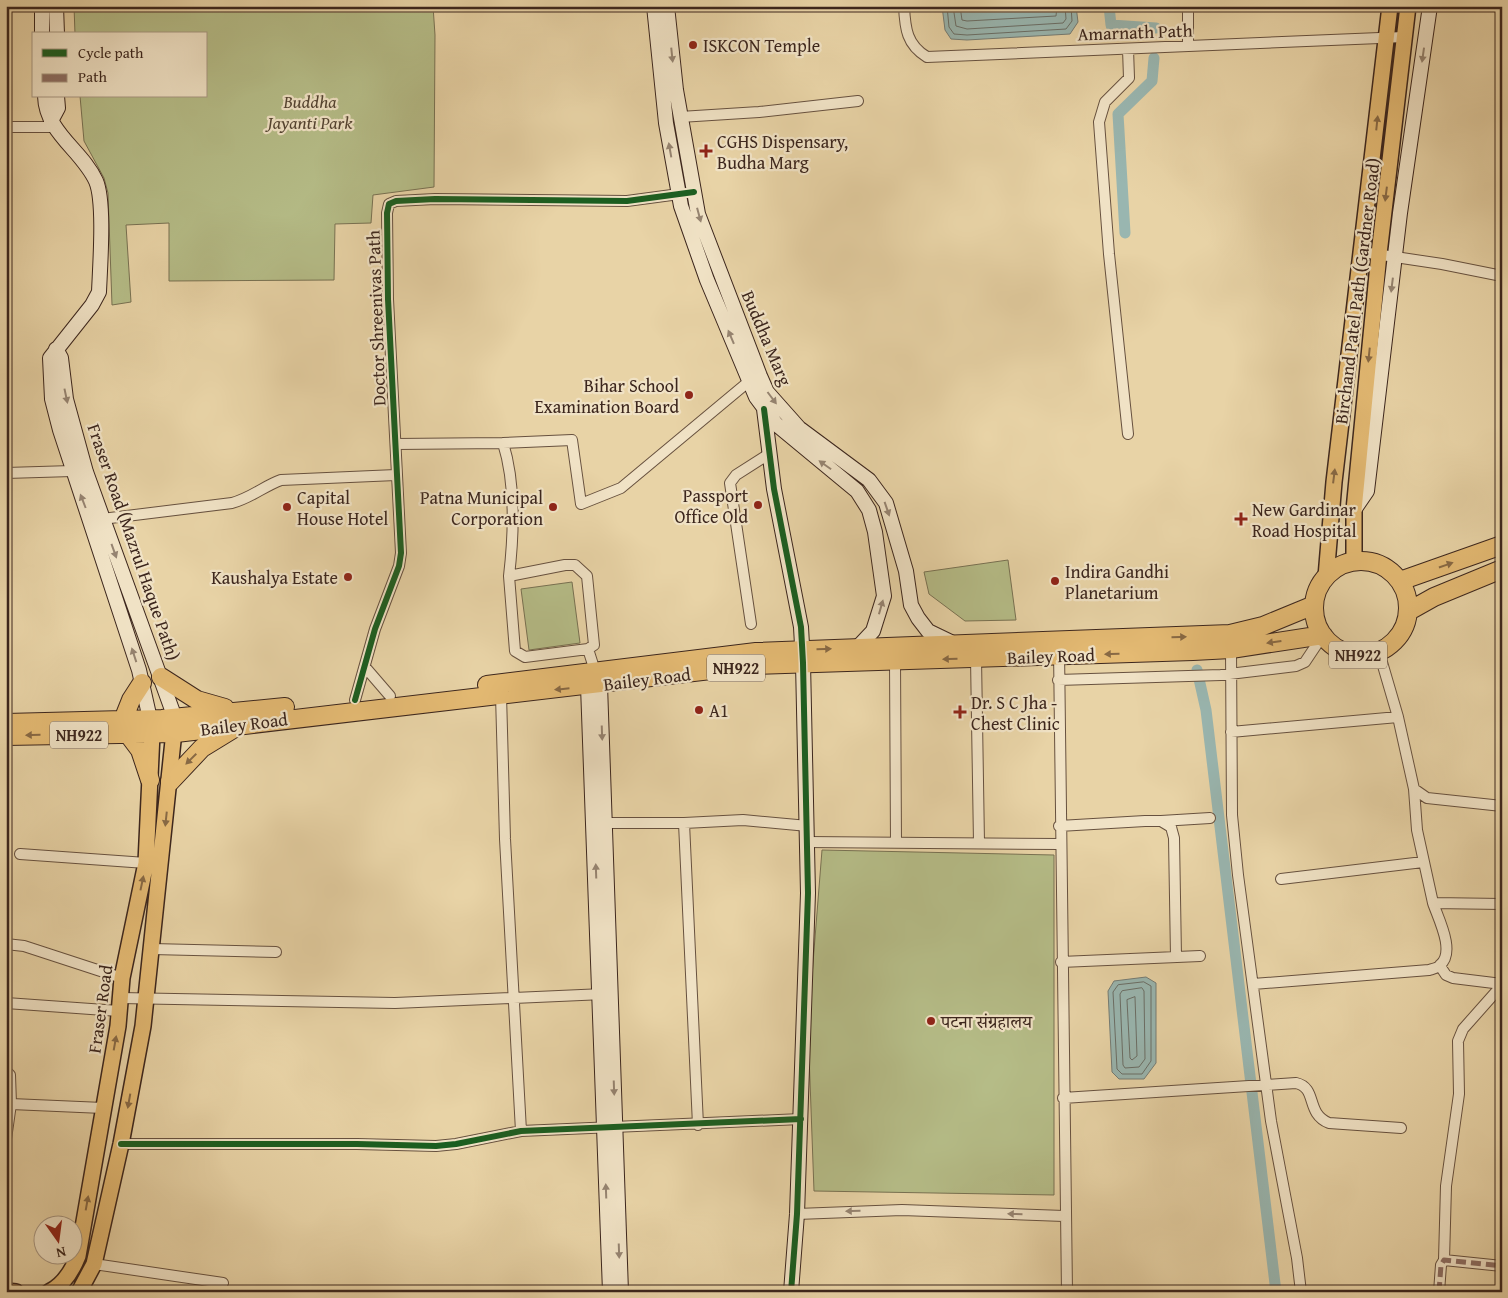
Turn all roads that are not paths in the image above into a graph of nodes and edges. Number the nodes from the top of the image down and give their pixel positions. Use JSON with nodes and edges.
{"nodes":[{"id":1,"x":42,"y":6,"type":"edge"},
{"id":2,"x":56,"y":6,"type":"edge"},
{"id":3,"x":654,"y":6,"type":"edge"},
{"id":4,"x":667,"y":6,"type":"edge"},
{"id":5,"x":904,"y":6,"type":"edge"},
{"id":6,"x":1188,"y":6,"type":"edge"},
{"id":7,"x":1390,"y":6,"type":"edge"},
{"id":8,"x":1408,"y":6,"type":"edge"},
{"id":9,"x":1430,"y":6,"type":"edge"},
{"id":10,"x":42,"y":32,"type":"edge"},
{"id":11,"x":57,"y":32,"type":"edge"},
{"id":12,"x":1404,"y":37,"type":"junction"},
{"id":13,"x":1386,"y":38,"type":"junction"},
{"id":14,"x":1188,"y":46,"type":"junction"},
{"id":15,"x":1128,"y":49,"type":"junction"},
{"id":16,"x":45,"y":98,"type":"edge"},
{"id":17,"x":58,"y":98,"type":"edge"},
{"id":18,"x":858,"y":101,"type":"dead end"},
{"id":19,"x":680,"y":117,"type":"junction"},
{"id":20,"x":53,"y":124,"type":"junction"},
{"id":21,"x":6,"y":126,"type":"edge"},
{"id":22,"x":694,"y":192,"type":"junction"},
{"id":23,"x":679,"y":194,"type":"junction"},
{"id":24,"x":1362,"y":252,"type":"junction"},
{"id":25,"x":1378,"y":254,"type":"junction"},
{"id":26,"x":1395,"y":257,"type":"junction"},
{"id":27,"x":1502,"y":276,"type":"edge"},
{"id":28,"x":56,"y":349,"type":"junction"},
{"id":29,"x":754,"y":377,"type":"junction"},
{"id":30,"x":764,"y":409,"type":"junction"},
{"id":31,"x":1128,"y":434,"type":"dead end"},
{"id":32,"x":503,"y":443,"type":"junction"},
{"id":33,"x":396,"y":444,"type":"junction"},
{"id":34,"x":769,"y":454,"type":"junction"},
{"id":35,"x":72,"y":471,"type":"junction"},
{"id":36,"x":6,"y":473,"type":"edge"},
{"id":37,"x":396,"y":475,"type":"junction"},
{"id":38,"x":1354,"y":510,"type":"junction"},
{"id":39,"x":102,"y":519,"type":"junction"},
{"id":40,"x":1502,"y":545,"type":"edge"},
{"id":41,"x":1354,"y":562,"type":"junction"},
{"id":42,"x":1502,"y":569,"type":"edge"},
{"id":43,"x":508,"y":576,"type":"junction"},
{"id":44,"x":1326,"y":576,"type":"junction"},
{"id":45,"x":1400,"y":581,"type":"junction"},
{"id":46,"x":1314,"y":605,"type":"junction"},
{"id":47,"x":1409,"y":611,"type":"junction"},
{"id":48,"x":751,"y":624,"type":"dead end"},
{"id":49,"x":1322,"y":635,"type":"junction"},
{"id":50,"x":956,"y":645,"type":"junction"},
{"id":51,"x":857,"y":648,"type":"junction"},
{"id":52,"x":1059,"y":648,"type":"junction"},
{"id":53,"x":588,"y":649,"type":"junction"},
{"id":54,"x":1231,"y":649,"type":"junction"},
{"id":55,"x":1379,"y":652,"type":"junction"},
{"id":56,"x":803,"y":656,"type":"junction"},
{"id":57,"x":976,"y":658,"type":"junction"},
{"id":58,"x":895,"y":661,"type":"junction"},
{"id":59,"x":365,"y":667,"type":"junction"},
{"id":60,"x":1226,"y":674,"type":"junction"},
{"id":61,"x":162,"y":677,"type":"junction"},
{"id":62,"x":1058,"y":680,"type":"junction"},
{"id":63,"x":594,"y":681,"type":"junction"},
{"id":64,"x":142,"y":683,"type":"junction"},
{"id":65,"x":501,"y":695,"type":"junction"},
{"id":66,"x":390,"y":696,"type":"junction"},
{"id":67,"x":355,"y":700,"type":"junction"},
{"id":68,"x":242,"y":717,"type":"junction"},
{"id":69,"x":1398,"y":717,"type":"junction"},
{"id":70,"x":6,"y":723,"type":"edge"},
{"id":71,"x":175,"y":725,"type":"junction"},
{"id":72,"x":125,"y":727,"type":"junction"},
{"id":73,"x":151,"y":727,"type":"junction"},
{"id":74,"x":1230,"y":732,"type":"junction"},
{"id":75,"x":6,"y":736,"type":"edge"},
{"id":76,"x":150,"y":780,"type":"junction"},
{"id":77,"x":170,"y":782,"type":"junction"},
{"id":78,"x":1414,"y":789,"type":"junction"},
{"id":79,"x":1502,"y":806,"type":"edge"},
{"id":80,"x":1210,"y":818,"type":"dead end"},
{"id":81,"x":1161,"y":821,"type":"junction"},
{"id":82,"x":600,"y":823,"type":"junction"},
{"id":83,"x":684,"y":823,"type":"junction"},
{"id":84,"x":808,"y":826,"type":"junction"},
{"id":85,"x":1059,"y":826,"type":"junction"},
{"id":86,"x":808,"y":842,"type":"junction"},
{"id":87,"x":896,"y":843,"type":"junction"},
{"id":88,"x":979,"y":843,"type":"junction"},
{"id":89,"x":1060,"y":844,"type":"junction"},
{"id":90,"x":20,"y":854,"type":"dead end"},
{"id":91,"x":146,"y":862,"type":"junction"},
{"id":92,"x":1423,"y":862,"type":"junction"},
{"id":93,"x":1281,"y":879,"type":"dead end"},
{"id":94,"x":1433,"y":903,"type":"junction"},
{"id":95,"x":1502,"y":904,"type":"edge"},
{"id":96,"x":6,"y":944,"type":"edge"},
{"id":97,"x":152,"y":949,"type":"junction"},
{"id":98,"x":276,"y":952,"type":"dead end"},
{"id":99,"x":1200,"y":956,"type":"dead end"},
{"id":100,"x":1176,"y":957,"type":"junction"},
{"id":101,"x":1061,"y":962,"type":"junction"},
{"id":102,"x":1440,"y":966,"type":"junction"},
{"id":103,"x":122,"y":978,"type":"junction"},
{"id":104,"x":1253,"y":984,"type":"junction"},
{"id":105,"x":1502,"y":985,"type":"edge"},
{"id":106,"x":605,"y":990,"type":"junction"},
{"id":107,"x":147,"y":998,"type":"junction"},
{"id":108,"x":512,"y":998,"type":"junction"},
{"id":109,"x":6,"y":1002,"type":"edge"},
{"id":110,"x":120,"y":1004,"type":"junction"},
{"id":111,"x":6,"y":1071,"type":"edge"},
{"id":112,"x":1263,"y":1084,"type":"junction"},
{"id":113,"x":1063,"y":1098,"type":"junction"},
{"id":114,"x":11,"y":1104,"type":"junction"},
{"id":115,"x":104,"y":1108,"type":"junction"},
{"id":116,"x":801,"y":1119,"type":"junction"},
{"id":117,"x":698,"y":1124,"type":"junction"},
{"id":118,"x":610,"y":1126,"type":"junction"},
{"id":119,"x":1401,"y":1128,"type":"dead end"},
{"id":120,"x":521,"y":1131,"type":"junction"},
{"id":121,"x":6,"y":1140,"type":"edge"},
{"id":122,"x":121,"y":1144,"type":"junction"},
{"id":123,"x":797,"y":1214,"type":"junction"},
{"id":124,"x":1064,"y":1216,"type":"junction"},
{"id":125,"x":1444,"y":1260,"type":"junction"},
{"id":126,"x":94,"y":1264,"type":"junction"},
{"id":127,"x":1502,"y":1266,"type":"edge"},
{"id":128,"x":223,"y":1283,"type":"dead end"},
{"id":129,"x":6,"y":1291,"type":"edge"},
{"id":130,"x":16,"y":1292,"type":"edge"},
{"id":131,"x":49,"y":1292,"type":"edge"},
{"id":132,"x":79,"y":1292,"type":"edge"},
{"id":133,"x":610,"y":1292,"type":"edge"},
{"id":134,"x":621,"y":1292,"type":"edge"},
{"id":135,"x":792,"y":1292,"type":"edge"},
{"id":136,"x":1066,"y":1292,"type":"edge"},
{"id":137,"x":1301,"y":1292,"type":"edge"},
{"id":138,"x":1439,"y":1292,"type":"edge"}],
"edges":[{"from":1,"to":10,"type":"main road"},
{"from":2,"to":11,"type":"main road"},
{"from":23,"to":3,"type":"main road","name":"Buddha Marg","one_way":true},
{"from":4,"to":19,"type":"main road","name":"Buddha Marg","one_way":true},
{"from":5,"to":15,"type":"street","name":"Amarnath Path"},
{"from":6,"to":14,"type":"street"},
{"from":7,"to":13,"type":"main road","name":"Birchand Patel Path (Gardner Road)"},
{"from":8,"to":12,"type":"main road","name":"Birchand Patel Path (Gardner Road)"},
{"from":9,"to":26,"type":"main road","one_way":true},
{"from":12,"to":13,"type":"street","name":"Amarnath Path"},
{"from":12,"to":25,"type":"main road","name":"Birchand Patel Path (Gardner Road)","one_way":true},
{"from":13,"to":14,"type":"street","name":"Amarnath Path"},
{"from":24,"to":13,"type":"main road","name":"Birchand Patel Path (Gardner Road)","one_way":true},
{"from":14,"to":15,"type":"street","name":"Amarnath Path"},
{"from":15,"to":31,"type":"street"},
{"from":16,"to":20,"type":"main road","name":"Fraser Road (Mazrul Haque Path)"},
{"from":17,"to":20,"type":"main road"},
{"from":18,"to":19,"type":"street"},
{"from":19,"to":22,"type":"main road","name":"Buddha Marg"},
{"from":20,"to":21,"type":"street"},
{"from":20,"to":28,"type":"main road","name":"Fraser Road (Mazrul Haque Path)"},
{"from":22,"to":23,"type":"street","name":"Doctor Shreenivas Path"},
{"from":22,"to":29,"type":"main road","name":"Buddha Marg","one_way":true},
{"from":29,"to":23,"type":"main road","name":"Buddha Marg","one_way":true},
{"from":23,"to":33,"type":"street","name":"Doctor Shreenivas Path"},
{"from":24,"to":25,"type":"street"},
{"from":44,"to":24,"type":"main road","name":"Birchand Patel Path (Gardner Road)","one_way":true},
{"from":25,"to":26,"type":"street"},
{"from":25,"to":38,"type":"main road","name":"Birchand Patel Path (Gardner Road)","one_way":true},
{"from":26,"to":27,"type":"street"},
{"from":26,"to":38,"type":"main road","one_way":true},
{"from":28,"to":35,"type":"main road","name":"Fraser Road (Mazrul Haque Path)"},
{"from":28,"to":39,"type":"main road","name":"Fraser Road (Mazrul Haque Path)","one_way":true},
{"from":29,"to":30,"type":"main road","name":"Buddha Marg"},
{"from":29,"to":32,"type":"street"},
{"from":29,"to":50,"type":"main road","name":"Buddha Marg","one_way":true},
{"from":30,"to":34,"type":"main road"},
{"from":51,"to":30,"type":"main road","name":"Buddha Marg","one_way":true},
{"from":32,"to":33,"type":"street"},
{"from":32,"to":43,"type":"street"},
{"from":33,"to":37,"type":"street","name":"Doctor Shreenivas Path"},
{"from":34,"to":48,"type":"street"},
{"from":34,"to":56,"type":"main road"},
{"from":35,"to":36,"type":"street"},
{"from":64,"to":35,"type":"main road","name":"Fraser Road (Mazrul Haque Path)","one_way":true},
{"from":37,"to":39,"type":"street"},
{"from":37,"to":59,"type":"street","name":"Doctor Shreenivas Path"},
{"from":38,"to":41,"type":"main road","name":"Birchand Patel Path (Gardner Road)"},
{"from":39,"to":61,"type":"main road","name":"Fraser Road (Mazrul Haque Path)","one_way":true},
{"from":45,"to":40,"type":"highway","one_way":true},
{"from":41,"to":44,"type":"highway"},
{"from":41,"to":45,"type":"highway"},
{"from":42,"to":47,"type":"highway"},
{"from":43,"to":53,"type":"street"},
{"from":43,"to":53,"type":"street"},
{"from":44,"to":46,"type":"highway"},
{"from":45,"to":47,"type":"highway"},
{"from":46,"to":49,"type":"highway","number":"NH922"},
{"from":52,"to":46,"type":"highway","name":"Bailey Road","number":"NH922","one_way":true},
{"from":47,"to":55,"type":"highway","number":"NH922"},
{"from":49,"to":54,"type":"highway","name":"Bailey Road","number":"NH922","one_way":true},
{"from":49,"to":55,"type":"highway","number":"NH922"},
{"from":49,"to":60,"type":"street"},
{"from":50,"to":51,"type":"highway","name":"Bailey Road","number":"NH922"},
{"from":50,"to":52,"type":"highway","name":"Bailey Road","number":"NH922"},
{"from":56,"to":51,"type":"highway","name":"Bailey Road","number":"NH922","one_way":true},
{"from":54,"to":52,"type":"highway","name":"Bailey Road","number":"NH922","one_way":true},
{"from":52,"to":57,"type":"highway","name":"Bailey Road","number":"NH922"},
{"from":52,"to":62,"type":"street"},
{"from":53,"to":63,"type":"street"},
{"from":54,"to":60,"type":"street"},
{"from":55,"to":69,"type":"street"},
{"from":56,"to":58,"type":"highway","name":"Bailey Road","number":"NH922"},
{"from":56,"to":63,"type":"highway","name":"Bailey Road","number":"NH922"},
{"from":56,"to":84,"type":"main road"},
{"from":57,"to":58,"type":"highway","name":"Bailey Road","number":"NH922","one_way":true},
{"from":57,"to":88,"type":"street"},
{"from":58,"to":87,"type":"street"},
{"from":59,"to":66,"type":"street"},
{"from":59,"to":67,"type":"street","name":"Doctor Shreenivas Path"},
{"from":60,"to":62,"type":"street"},
{"from":60,"to":74,"type":"street"},
{"from":61,"to":68,"type":"highway"},
{"from":61,"to":71,"type":"main road","name":"Fraser Road (Mazrul Haque Path)"},
{"from":62,"to":85,"type":"street"},
{"from":63,"to":65,"type":"highway","name":"Bailey Road","number":"NH922","one_way":true},
{"from":63,"to":66,"type":"highway","name":"Bailey Road","number":"NH922"},
{"from":63,"to":82,"type":"main road"},
{"from":64,"to":72,"type":"highway"},
{"from":64,"to":73,"type":"main road","name":"Fraser Road (Mazrul Haque Path)"},
{"from":65,"to":68,"type":"highway","name":"Bailey Road","number":"NH922"},
{"from":65,"to":108,"type":"street"},
{"from":66,"to":67,"type":"highway","name":"Bailey Road","number":"NH922"},
{"from":67,"to":68,"type":"highway","name":"Bailey Road","number":"NH922"},
{"from":68,"to":71,"type":"highway","name":"Bailey Road","number":"NH922"},
{"from":68,"to":77,"type":"highway","one_way":true},
{"from":69,"to":74,"type":"street"},
{"from":69,"to":78,"type":"street"},
{"from":70,"to":72,"type":"highway","number":"NH922"},
{"from":71,"to":73,"type":"highway","name":"Bailey Road","number":"NH922"},
{"from":71,"to":77,"type":"main road"},
{"from":72,"to":73,"type":"highway","number":"NH922"},
{"from":72,"to":75,"type":"highway","number":"NH922","one_way":true},
{"from":72,"to":76,"type":"highway"},
{"from":73,"to":76,"type":"main road","name":"Fraser Road"},
{"from":74,"to":104,"type":"street"},
{"from":76,"to":91,"type":"main road","name":"Fraser Road"},
{"from":77,"to":97,"type":"main road","one_way":true},
{"from":78,"to":79,"type":"street"},
{"from":78,"to":92,"type":"street"},
{"from":80,"to":81,"type":"street"},
{"from":81,"to":85,"type":"street"},
{"from":81,"to":100,"type":"street"},
{"from":82,"to":83,"type":"street"},
{"from":82,"to":106,"type":"main road"},
{"from":83,"to":84,"type":"street"},
{"from":83,"to":117,"type":"street"},
{"from":84,"to":86,"type":"main road"},
{"from":85,"to":89,"type":"street"},
{"from":86,"to":87,"type":"street"},
{"from":86,"to":116,"type":"main road"},
{"from":87,"to":88,"type":"street"},
{"from":88,"to":89,"type":"street"},
{"from":89,"to":101,"type":"street"},
{"from":90,"to":91,"type":"street"},
{"from":103,"to":91,"type":"main road","name":"Fraser Road","one_way":true},
{"from":92,"to":93,"type":"street"},
{"from":92,"to":94,"type":"street"},
{"from":94,"to":95,"type":"street"},
{"from":94,"to":102,"type":"street"},
{"from":96,"to":103,"type":"street"},
{"from":97,"to":98,"type":"street"},
{"from":97,"to":107,"type":"main road"},
{"from":99,"to":100,"type":"street"},
{"from":100,"to":101,"type":"street"},
{"from":101,"to":113,"type":"street"},
{"from":102,"to":104,"type":"street"},
{"from":102,"to":105,"type":"street"},
{"from":103,"to":110,"type":"main road","name":"Fraser Road"},
{"from":104,"to":112,"type":"street"},
{"from":105,"to":125,"type":"street"},
{"from":106,"to":108,"type":"street"},
{"from":106,"to":118,"type":"main road"},
{"from":107,"to":108,"type":"street"},
{"from":107,"to":110,"type":"street"},
{"from":107,"to":122,"type":"main road","one_way":true},
{"from":108,"to":120,"type":"street"},
{"from":109,"to":110,"type":"street"},
{"from":115,"to":110,"type":"main road","name":"Fraser Road","one_way":true},
{"from":111,"to":114,"type":"street"},
{"from":112,"to":113,"type":"street"},
{"from":112,"to":119,"type":"street"},
{"from":112,"to":137,"type":"street"},
{"from":113,"to":124,"type":"street"},
{"from":114,"to":115,"type":"street"},
{"from":114,"to":121,"type":"street"},
{"from":131,"to":115,"type":"main road","name":"Fraser Road","one_way":true},
{"from":116,"to":117,"type":"street"},
{"from":116,"to":123,"type":"main road"},
{"from":117,"to":118,"type":"street"},
{"from":118,"to":120,"type":"street"},
{"from":133,"to":118,"type":"main road","one_way":true},
{"from":118,"to":134,"type":"main road","one_way":true},
{"from":120,"to":122,"type":"street"},
{"from":122,"to":126,"type":"main road"},
{"from":124,"to":123,"type":"street","one_way":true},
{"from":123,"to":135,"type":"main road"},
{"from":124,"to":136,"type":"street"},
{"from":125,"to":127,"type":"street"},
{"from":125,"to":138,"type":"street"},
{"from":126,"to":128,"type":"street"},
{"from":126,"to":132,"type":"main road"},
{"from":129,"to":130,"type":"main road"}]}
